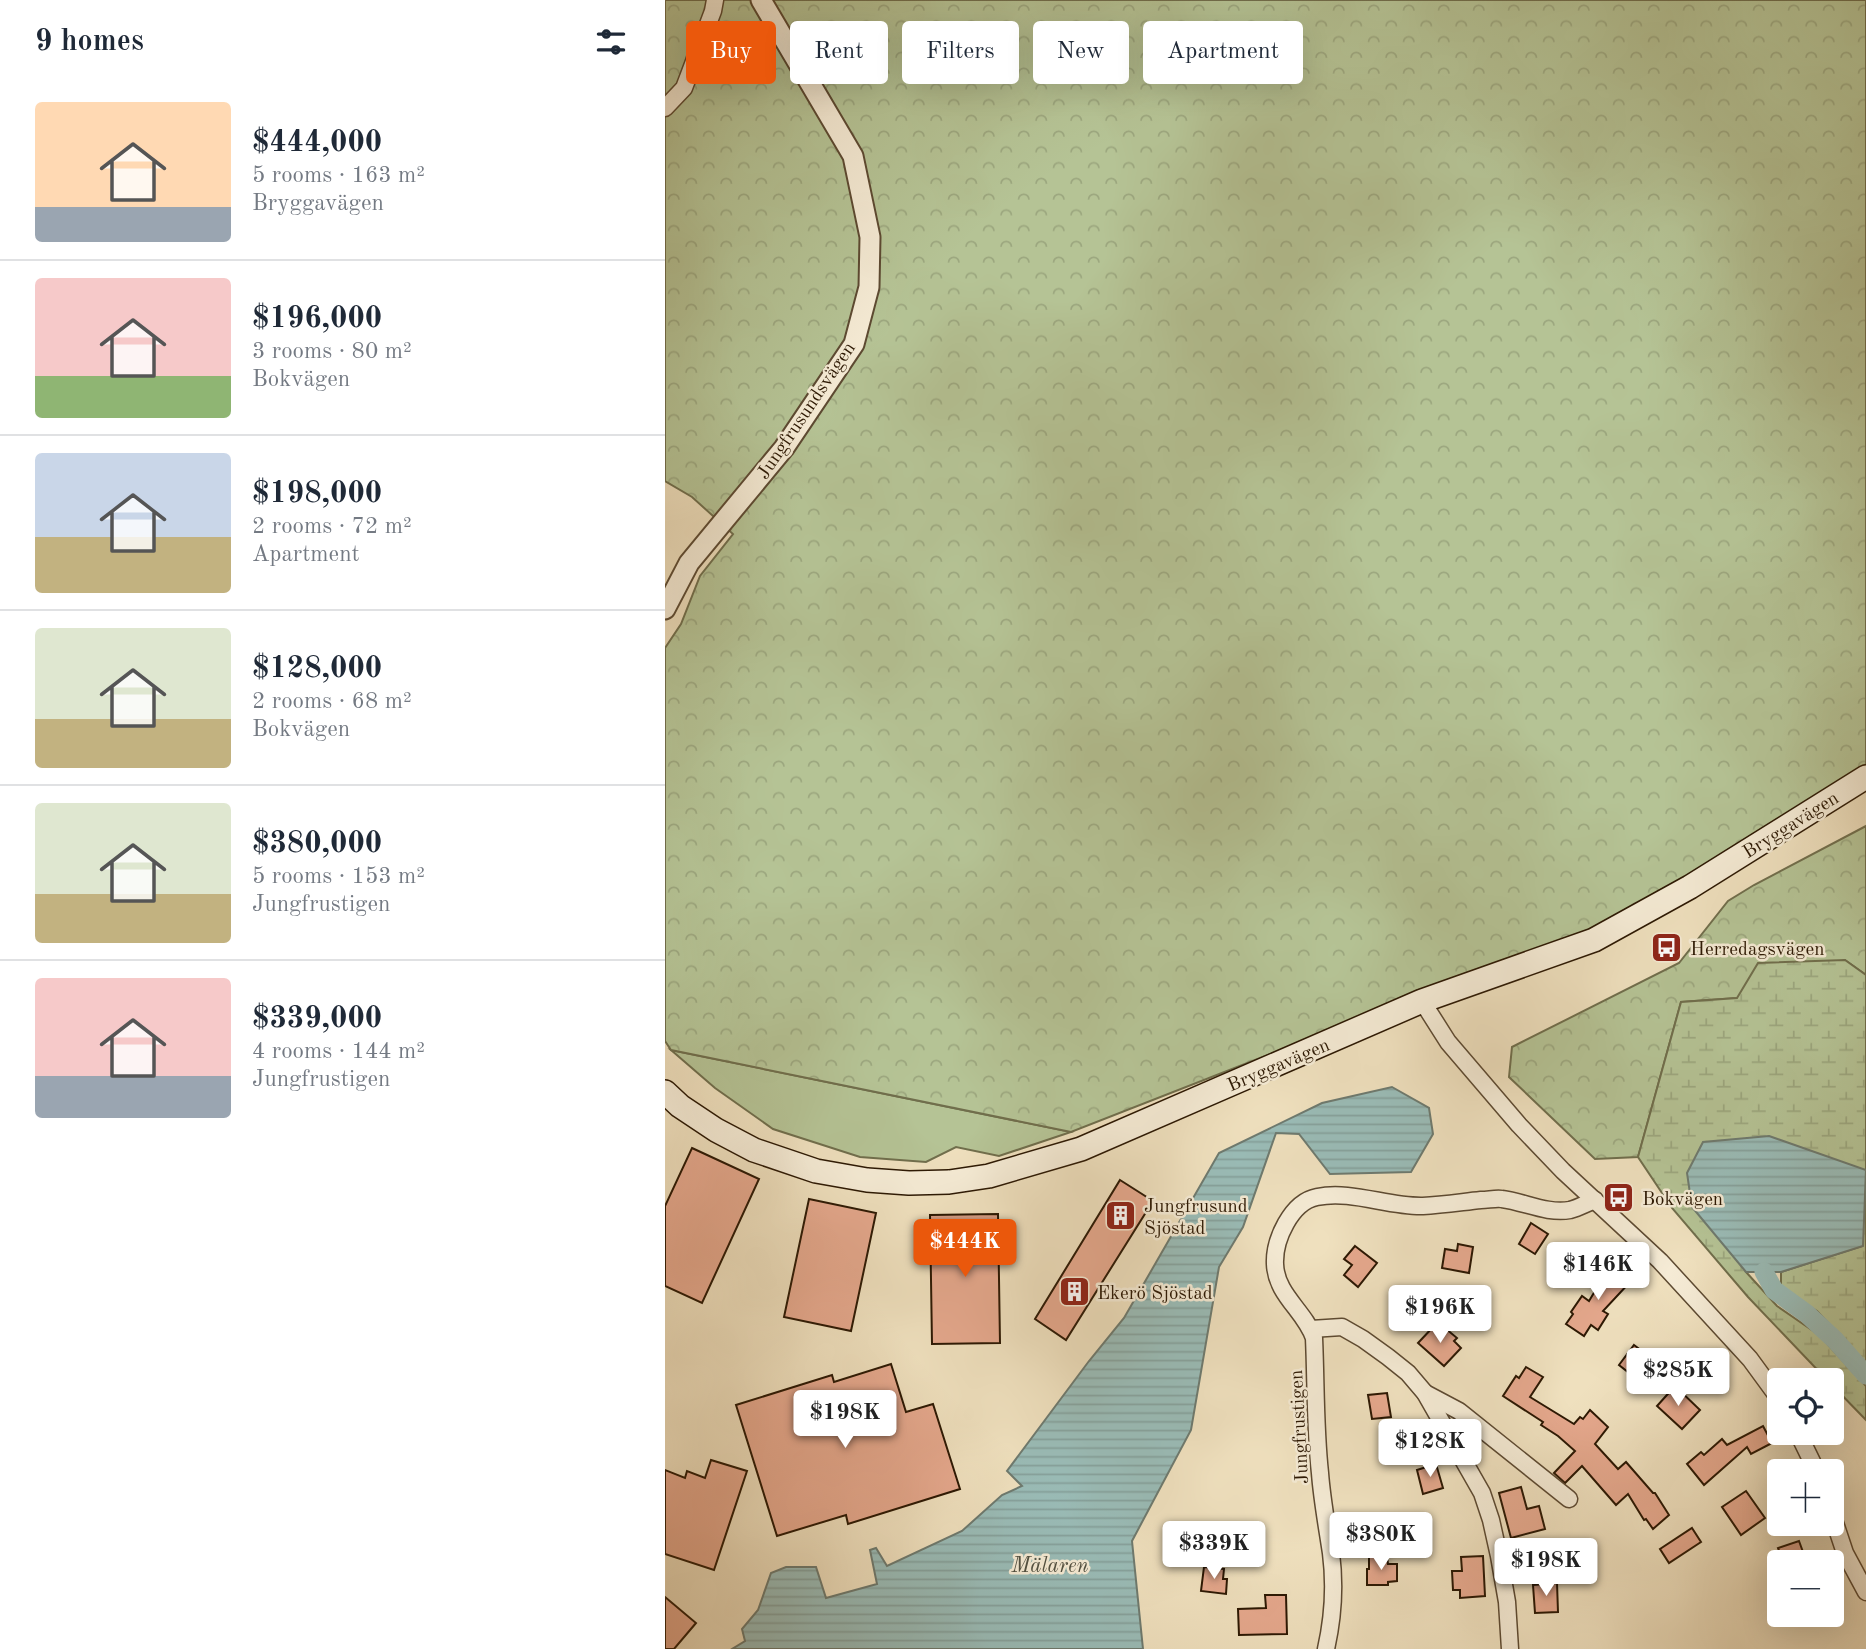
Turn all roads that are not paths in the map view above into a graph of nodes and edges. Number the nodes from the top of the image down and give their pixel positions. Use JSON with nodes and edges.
{"nodes":[{"id":1,"x":715,"y":0,"type":"edge"},
{"id":2,"x":761,"y":0,"type":"edge"},
{"id":3,"x":665,"y":108,"type":"edge"},
{"id":4,"x":665,"y":609,"type":"edge"},
{"id":5,"x":1866,"y":777,"type":"edge"},
{"id":6,"x":1422,"y":1001,"type":"junction"},
{"id":7,"x":665,"y":1092,"type":"edge"},
{"id":8,"x":1595,"y":1200,"type":"junction"},
{"id":9,"x":1311,"y":1329,"type":"junction"},
{"id":10,"x":1767,"y":1382,"type":"edge"},
{"id":11,"x":1425,"y":1393,"type":"junction"},
{"id":12,"x":1569,"y":1499,"type":"dead end"},
{"id":13,"x":1840,"y":1536,"type":"edge"},
{"id":14,"x":1866,"y":1592,"type":"edge"},
{"id":15,"x":1326,"y":1649,"type":"edge"},
{"id":16,"x":1510,"y":1649,"type":"edge"}],
"edges":[{"from":1,"to":3,"type":"street"},
{"from":2,"to":4,"type":"street","name":"Jungfrusundsvägen"},
{"from":5,"to":6,"type":"main road","name":"Bryggavägen"},
{"from":6,"to":7,"type":"main road","name":"Bryggavägen"},
{"from":6,"to":8,"type":"street"},
{"from":8,"to":9,"type":"street"},
{"from":8,"to":10,"type":"street"},
{"from":9,"to":11,"type":"street"},
{"from":9,"to":15,"type":"street","name":"Jungfrustigen"},
{"from":11,"to":12,"type":"street"},
{"from":11,"to":16,"type":"street"},
{"from":13,"to":14,"type":"street"}]}
